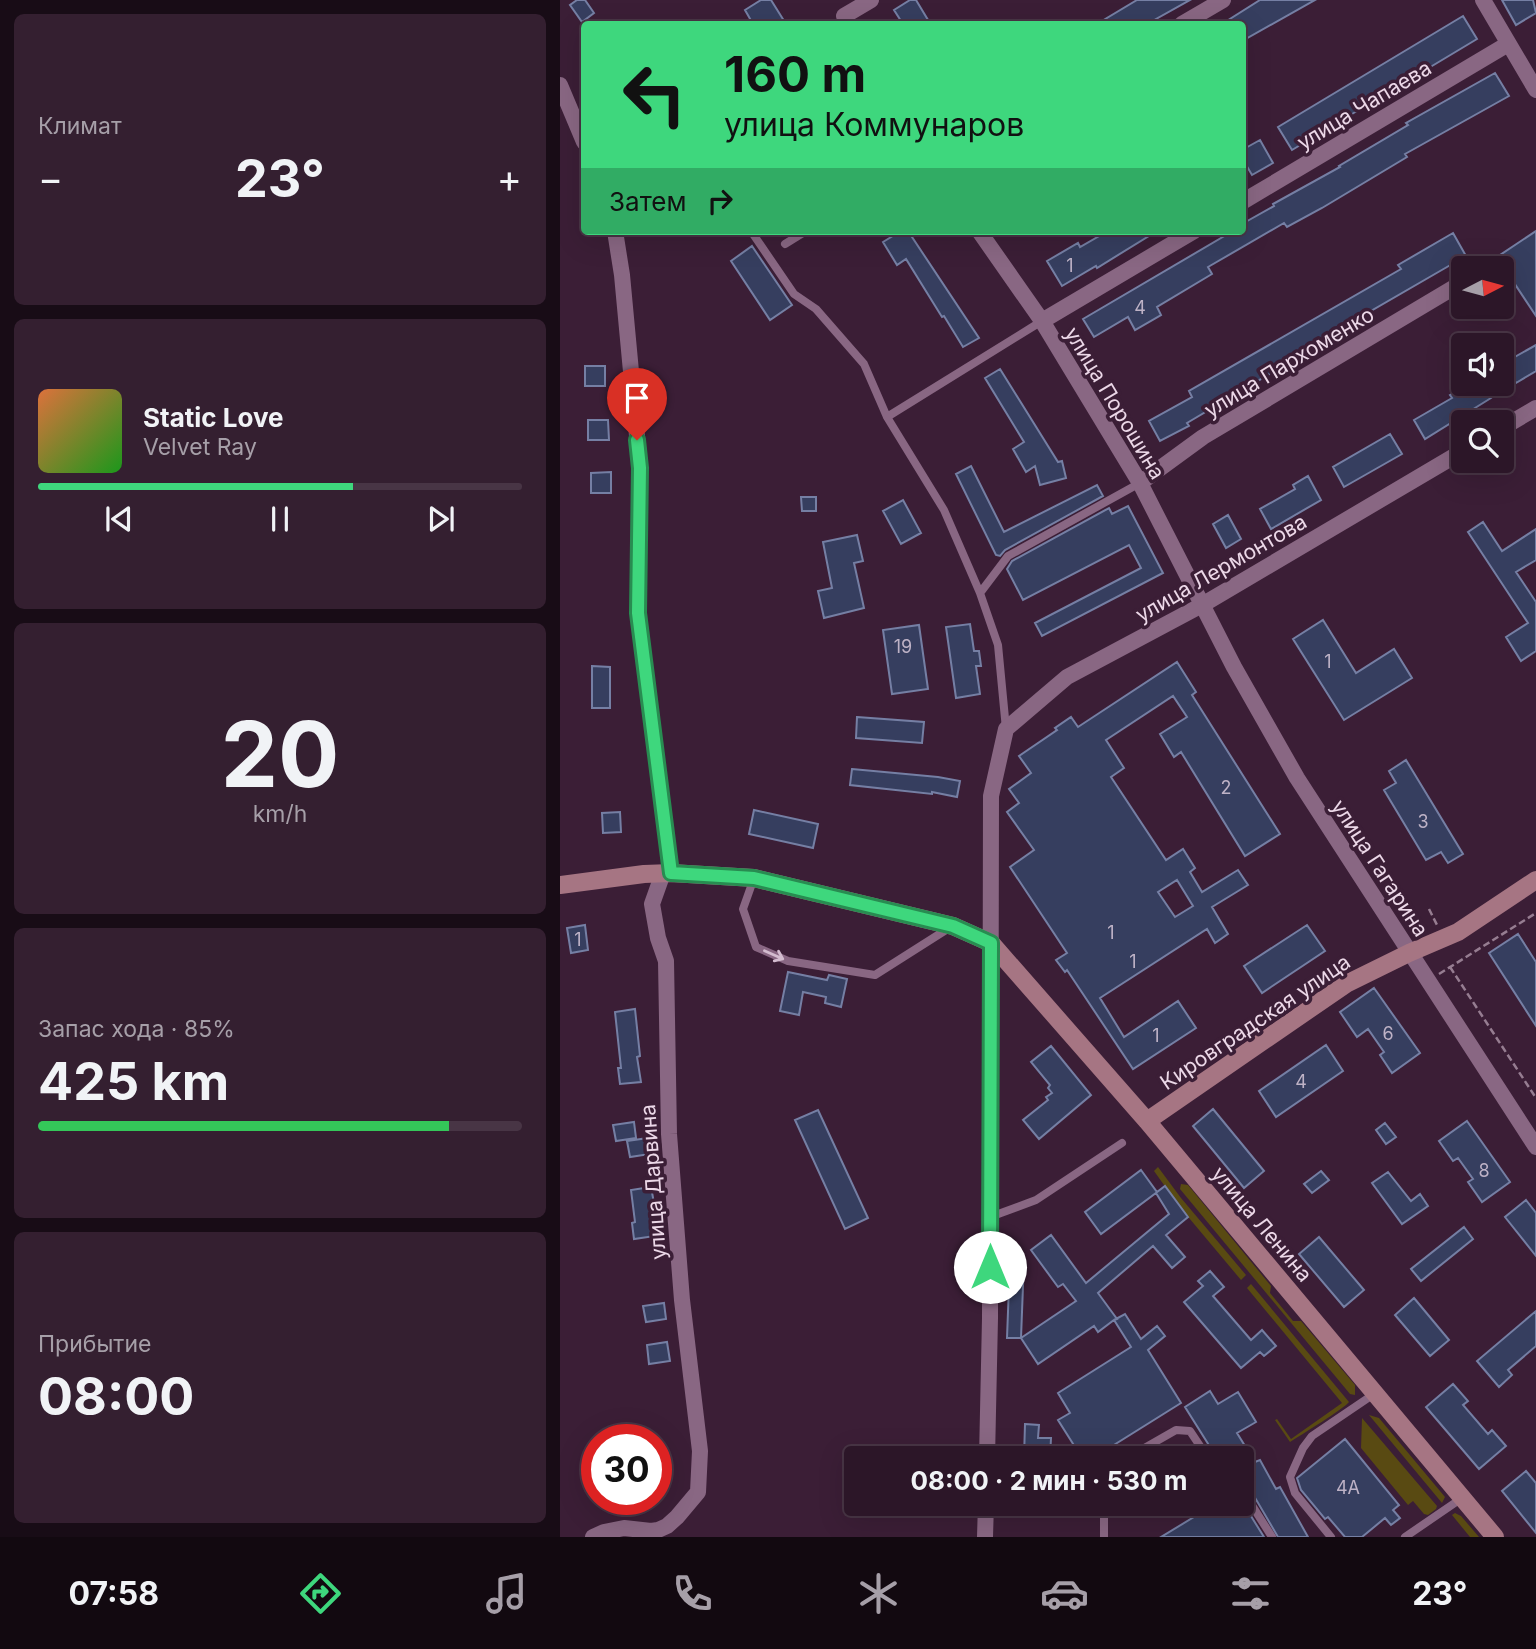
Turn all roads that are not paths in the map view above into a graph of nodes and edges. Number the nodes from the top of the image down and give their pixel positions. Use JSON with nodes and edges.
{"nodes":[{"id":1,"x":835,"y":0,"type":"edge"},
{"id":2,"x":871,"y":0,"type":"edge"},
{"id":3,"x":1223,"y":0,"type":"edge"},
{"id":4,"x":1483,"y":0,"type":"edge"},
{"id":5,"x":847,"y":20,"type":"edge"},
{"id":6,"x":1187,"y":21,"type":"edge"},
{"id":7,"x":1508,"y":44,"type":"junction"},
{"id":8,"x":560,"y":85,"type":"edge"},
{"id":9,"x":1536,"y":90,"type":"edge"},
{"id":10,"x":581,"y":135,"type":"edge"},
{"id":11,"x":1246,"y":200,"type":"edge"},
{"id":12,"x":616,"y":235,"type":"edge"},
{"id":13,"x":754,"y":235,"type":"edge"},
{"id":14,"x":800,"y":235,"type":"edge"},
{"id":15,"x":982,"y":235,"type":"edge"},
{"id":16,"x":1187,"y":235,"type":"edge"},
{"id":17,"x":785,"y":244,"type":"dead end"},
{"id":18,"x":1451,"y":289,"type":"edge"},
{"id":19,"x":1042,"y":321,"type":"junction"},
{"id":20,"x":1536,"y":408,"type":"edge"},
{"id":21,"x":887,"y":416,"type":"junction"},
{"id":22,"x":1514,"y":421,"type":"edge"},
{"id":23,"x":1451,"y":458,"type":"edge"},
{"id":24,"x":1140,"y":483,"type":"junction"},
{"id":25,"x":980,"y":593,"type":"junction"},
{"id":26,"x":1202,"y":605,"type":"junction"},
{"id":27,"x":1006,"y":729,"type":"junction"},
{"id":28,"x":667,"y":873,"type":"junction"},
{"id":29,"x":754,"y":878,"type":"junction"},
{"id":30,"x":1536,"y":880,"type":"edge"},
{"id":31,"x":560,"y":885,"type":"edge"},
{"id":32,"x":953,"y":926,"type":"junction"},
{"id":33,"x":991,"y":943,"type":"junction"},
{"id":34,"x":1409,"y":953,"type":"junction"},
{"id":35,"x":1147,"y":1121,"type":"junction"},
{"id":36,"x":1122,"y":1143,"type":"dead end"},
{"id":37,"x":1536,"y":1147,"type":"edge"},
{"id":38,"x":990,"y":1217,"type":"junction"},
{"id":39,"x":1374,"y":1394,"type":"junction"},
{"id":40,"x":987,"y":1446,"type":"edge"},
{"id":41,"x":1149,"y":1446,"type":"edge"},
{"id":42,"x":1200,"y":1446,"type":"edge"},
{"id":43,"x":1462,"y":1498,"type":"junction"},
{"id":44,"x":1254,"y":1509,"type":"edge"},
{"id":45,"x":986,"y":1516,"type":"edge"},
{"id":46,"x":1104,"y":1516,"type":"edge"},
{"id":47,"x":593,"y":1537,"type":"edge"},
{"id":48,"x":985,"y":1537,"type":"edge"},
{"id":49,"x":1104,"y":1537,"type":"edge"},
{"id":50,"x":1272,"y":1537,"type":"edge"},
{"id":51,"x":1331,"y":1537,"type":"edge"},
{"id":52,"x":1405,"y":1537,"type":"edge"},
{"id":53,"x":1495,"y":1537,"type":"edge"}],
"edges":[{"from":1,"to":5,"type":"street"},
{"from":2,"to":5,"type":"street"},
{"from":3,"to":6,"type":"street"},
{"from":4,"to":7,"type":"street"},
{"from":7,"to":9,"type":"street"},
{"from":7,"to":11,"type":"street","name":"улица Чапаева"},
{"from":8,"to":10,"type":"street"},
{"from":12,"to":28,"type":"street","name":"улица Дарвина"},
{"from":13,"to":21,"type":"lane"},
{"from":14,"to":17,"type":"lane"},
{"from":15,"to":19,"type":"street","name":"улица Порошина"},
{"from":16,"to":19,"type":"street"},
{"from":18,"to":24,"type":"street","name":"улица Пархоменко"},
{"from":19,"to":21,"type":"lane"},
{"from":19,"to":24,"type":"street","name":"улица Порошина"},
{"from":20,"to":22,"type":"street"},
{"from":21,"to":25,"type":"lane"},
{"from":23,"to":26,"type":"street","name":"улица Лермонтова"},
{"from":24,"to":25,"type":"lane"},
{"from":24,"to":26,"type":"street","name":"улица Порошина"},
{"from":25,"to":27,"type":"lane"},
{"from":26,"to":27,"type":"street","name":"улица Лермонтова"},
{"from":26,"to":34,"type":"street","name":"улица Гагарина"},
{"from":27,"to":33,"type":"street"},
{"from":28,"to":29,"type":"main road"},
{"from":28,"to":31,"type":"main road"},
{"from":28,"to":47,"type":"street","name":"улица Дарвина"},
{"from":29,"to":32,"type":"main road"},
{"from":29,"to":32,"type":"lane","one_way":true},
{"from":30,"to":34,"type":"main road","name":"Кировградская улица"},
{"from":32,"to":33,"type":"main road"},
{"from":33,"to":35,"type":"main road","name":"улица Ленина"},
{"from":33,"to":38,"type":"street"},
{"from":34,"to":35,"type":"main road","name":"Кировградская улица"},
{"from":34,"to":37,"type":"street","name":"улица Гагарина"},
{"from":35,"to":39,"type":"main road","name":"улица Ленина"},
{"from":36,"to":38,"type":"lane"},
{"from":38,"to":40,"type":"street"},
{"from":39,"to":43,"type":"main road","name":"улица Ленина"},
{"from":39,"to":51,"type":"lane"},
{"from":41,"to":42,"type":"lane"},
{"from":43,"to":52,"type":"lane"},
{"from":43,"to":53,"type":"main road","name":"улица Ленина"},
{"from":44,"to":50,"type":"lane"},
{"from":45,"to":48,"type":"street"},
{"from":46,"to":49,"type":"lane"}]}
